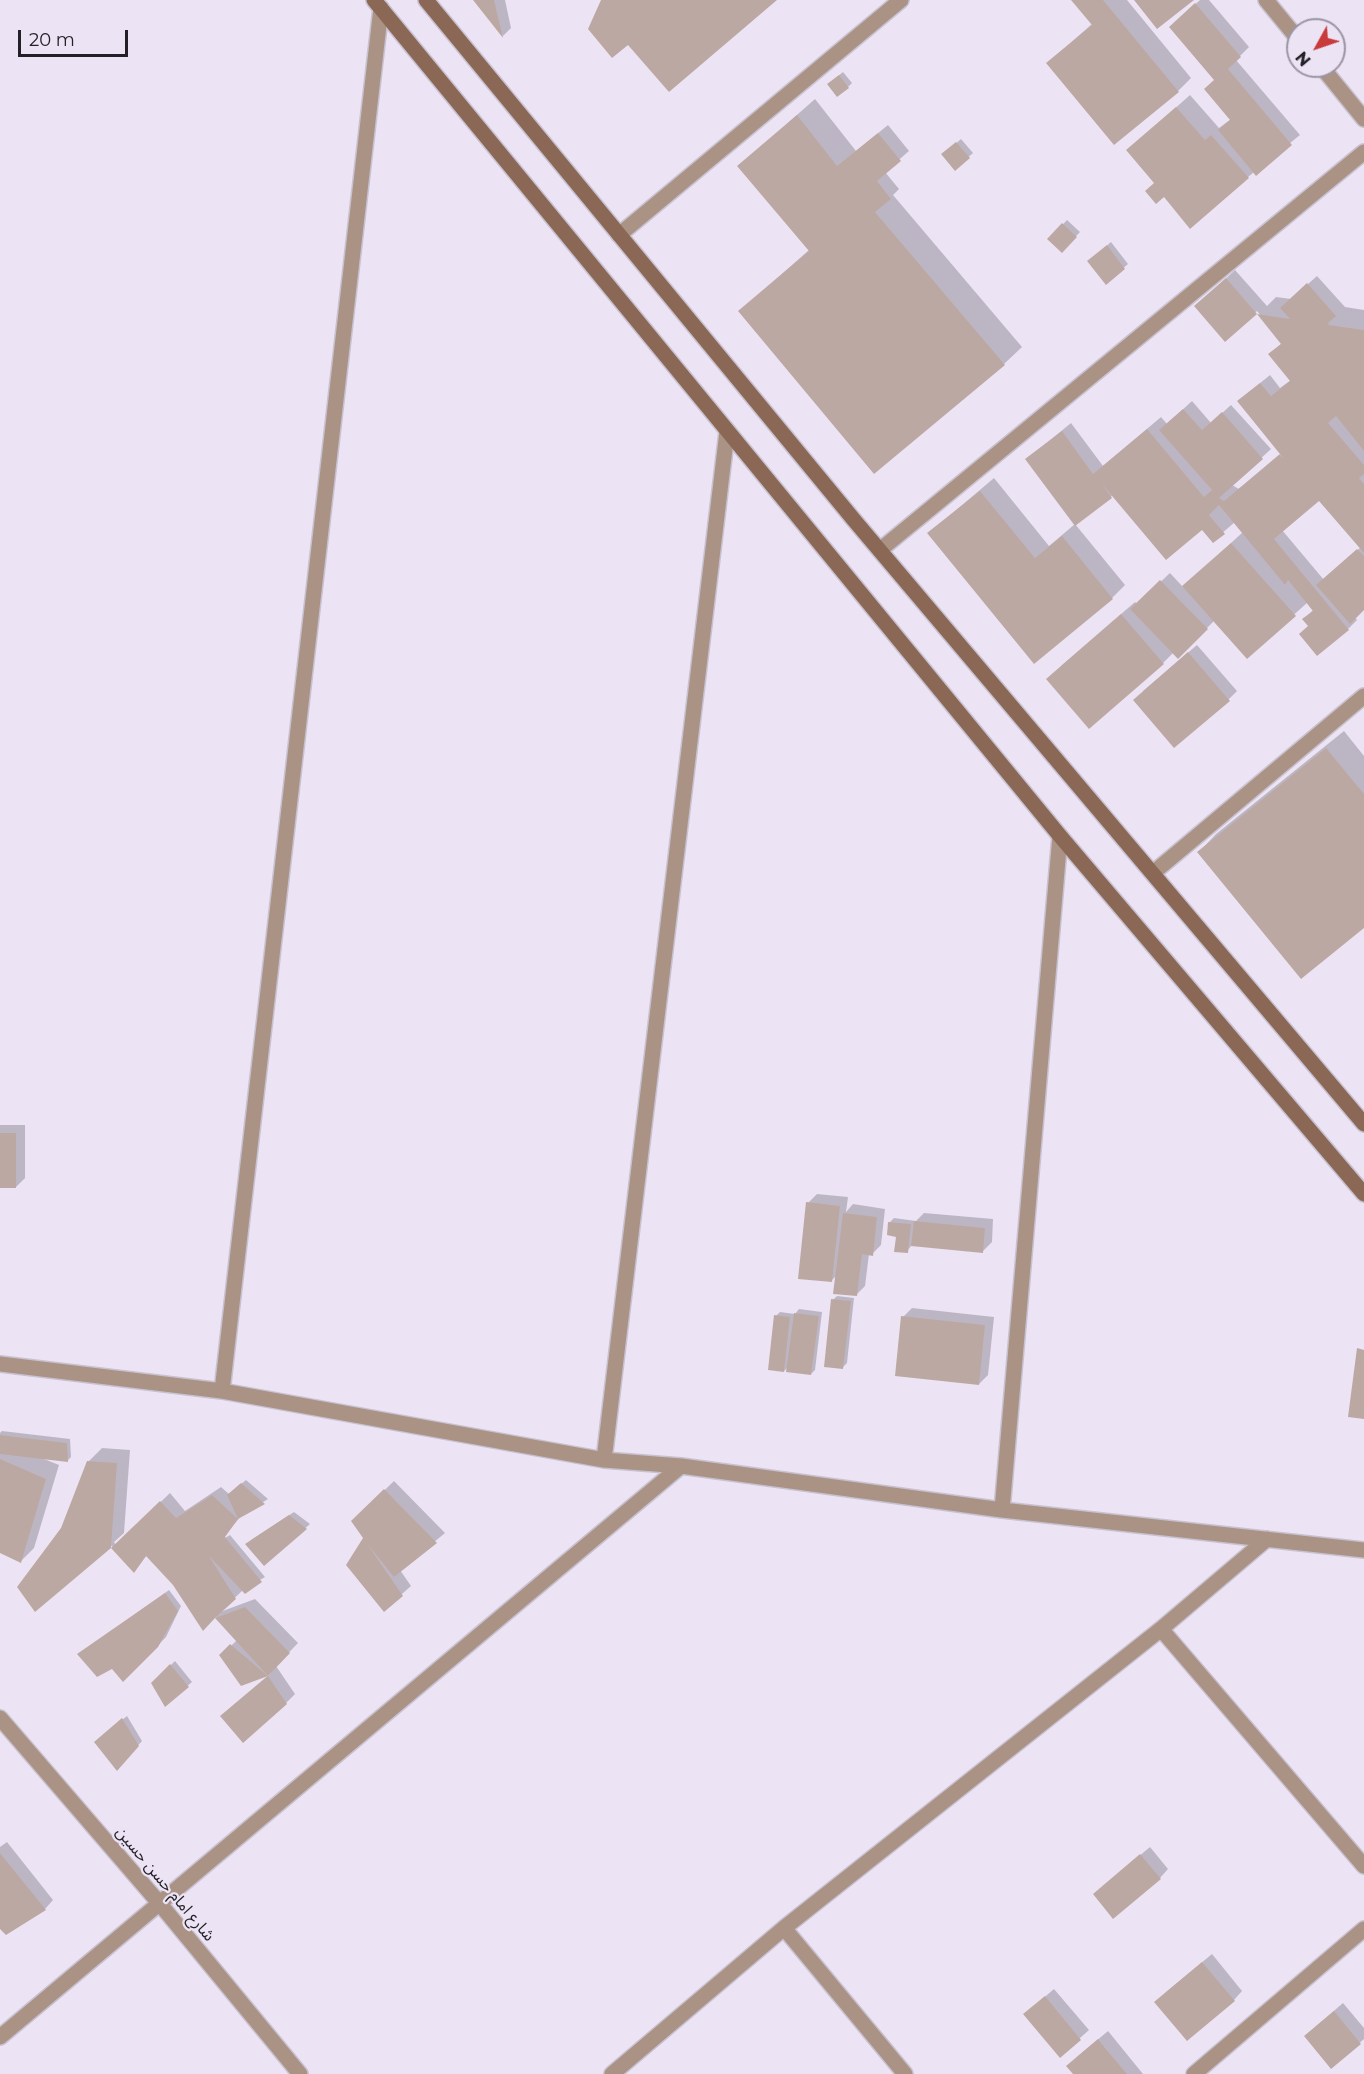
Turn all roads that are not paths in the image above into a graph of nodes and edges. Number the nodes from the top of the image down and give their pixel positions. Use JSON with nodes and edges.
{"nodes":[{"id":1,"x":426,"y":0,"type":"edge"},
{"id":2,"x":901,"y":0,"type":"edge"},
{"id":3,"x":1266,"y":0,"type":"edge"},
{"id":4,"x":378,"y":4,"type":"edge"},
{"id":5,"x":1286,"y":24,"type":"edge"},
{"id":6,"x":1331,"y":78,"type":"edge"},
{"id":7,"x":1364,"y":119,"type":"edge"},
{"id":8,"x":1364,"y":152,"type":"edge"},
{"id":9,"x":619,"y":235,"type":"junction"},
{"id":10,"x":727,"y":432,"type":"junction"},
{"id":11,"x":880,"y":550,"type":"junction"},
{"id":12,"x":1364,"y":696,"type":"edge"},
{"id":13,"x":1060,"y":836,"type":"junction"},
{"id":14,"x":1153,"y":873,"type":"junction"},
{"id":15,"x":1364,"y":1124,"type":"edge"},
{"id":16,"x":1364,"y":1194,"type":"edge"},
{"id":17,"x":0,"y":1364,"type":"edge"},
{"id":18,"x":222,"y":1391,"type":"junction"},
{"id":19,"x":604,"y":1460,"type":"junction"},
{"id":20,"x":681,"y":1466,"type":"junction"},
{"id":21,"x":1002,"y":1510,"type":"junction"},
{"id":22,"x":1267,"y":1539,"type":"junction"},
{"id":23,"x":1364,"y":1550,"type":"edge"},
{"id":24,"x":1161,"y":1629,"type":"junction"},
{"id":25,"x":0,"y":1718,"type":"edge"},
{"id":26,"x":1364,"y":1866,"type":"edge"},
{"id":27,"x":160,"y":1904,"type":"junction"},
{"id":28,"x":784,"y":1928,"type":"junction"},
{"id":29,"x":1364,"y":1929,"type":"edge"},
{"id":30,"x":0,"y":2037,"type":"edge"},
{"id":31,"x":300,"y":2074,"type":"edge"},
{"id":32,"x":612,"y":2074,"type":"edge"},
{"id":33,"x":905,"y":2074,"type":"edge"},
{"id":34,"x":1194,"y":2074,"type":"edge"}],
"edges":[{"from":1,"to":9,"type":"street"},
{"from":2,"to":9,"type":"street"},
{"from":3,"to":5,"type":"street"},
{"from":4,"to":10,"type":"street"},
{"from":4,"to":18,"type":"street"},
{"from":6,"to":7,"type":"street"},
{"from":8,"to":11,"type":"street"},
{"from":9,"to":11,"type":"street"},
{"from":10,"to":13,"type":"street"},
{"from":10,"to":19,"type":"street"},
{"from":11,"to":14,"type":"street"},
{"from":12,"to":14,"type":"street"},
{"from":13,"to":16,"type":"street"},
{"from":13,"to":21,"type":"street"},
{"from":14,"to":15,"type":"street"},
{"from":17,"to":18,"type":"street"},
{"from":18,"to":19,"type":"street"},
{"from":19,"to":20,"type":"street"},
{"from":20,"to":21,"type":"street"},
{"from":20,"to":27,"type":"street"},
{"from":21,"to":22,"type":"street"},
{"from":22,"to":23,"type":"street"},
{"from":22,"to":24,"type":"street"},
{"from":24,"to":26,"type":"street"},
{"from":24,"to":28,"type":"street"},
{"from":25,"to":27,"type":"street","name":"شارع امام حسن حسين"},
{"from":27,"to":30,"type":"street"},
{"from":27,"to":31,"type":"street","name":"شارع امام حسن حسين"},
{"from":28,"to":32,"type":"street"},
{"from":28,"to":33,"type":"street"},
{"from":29,"to":34,"type":"street"}]}
